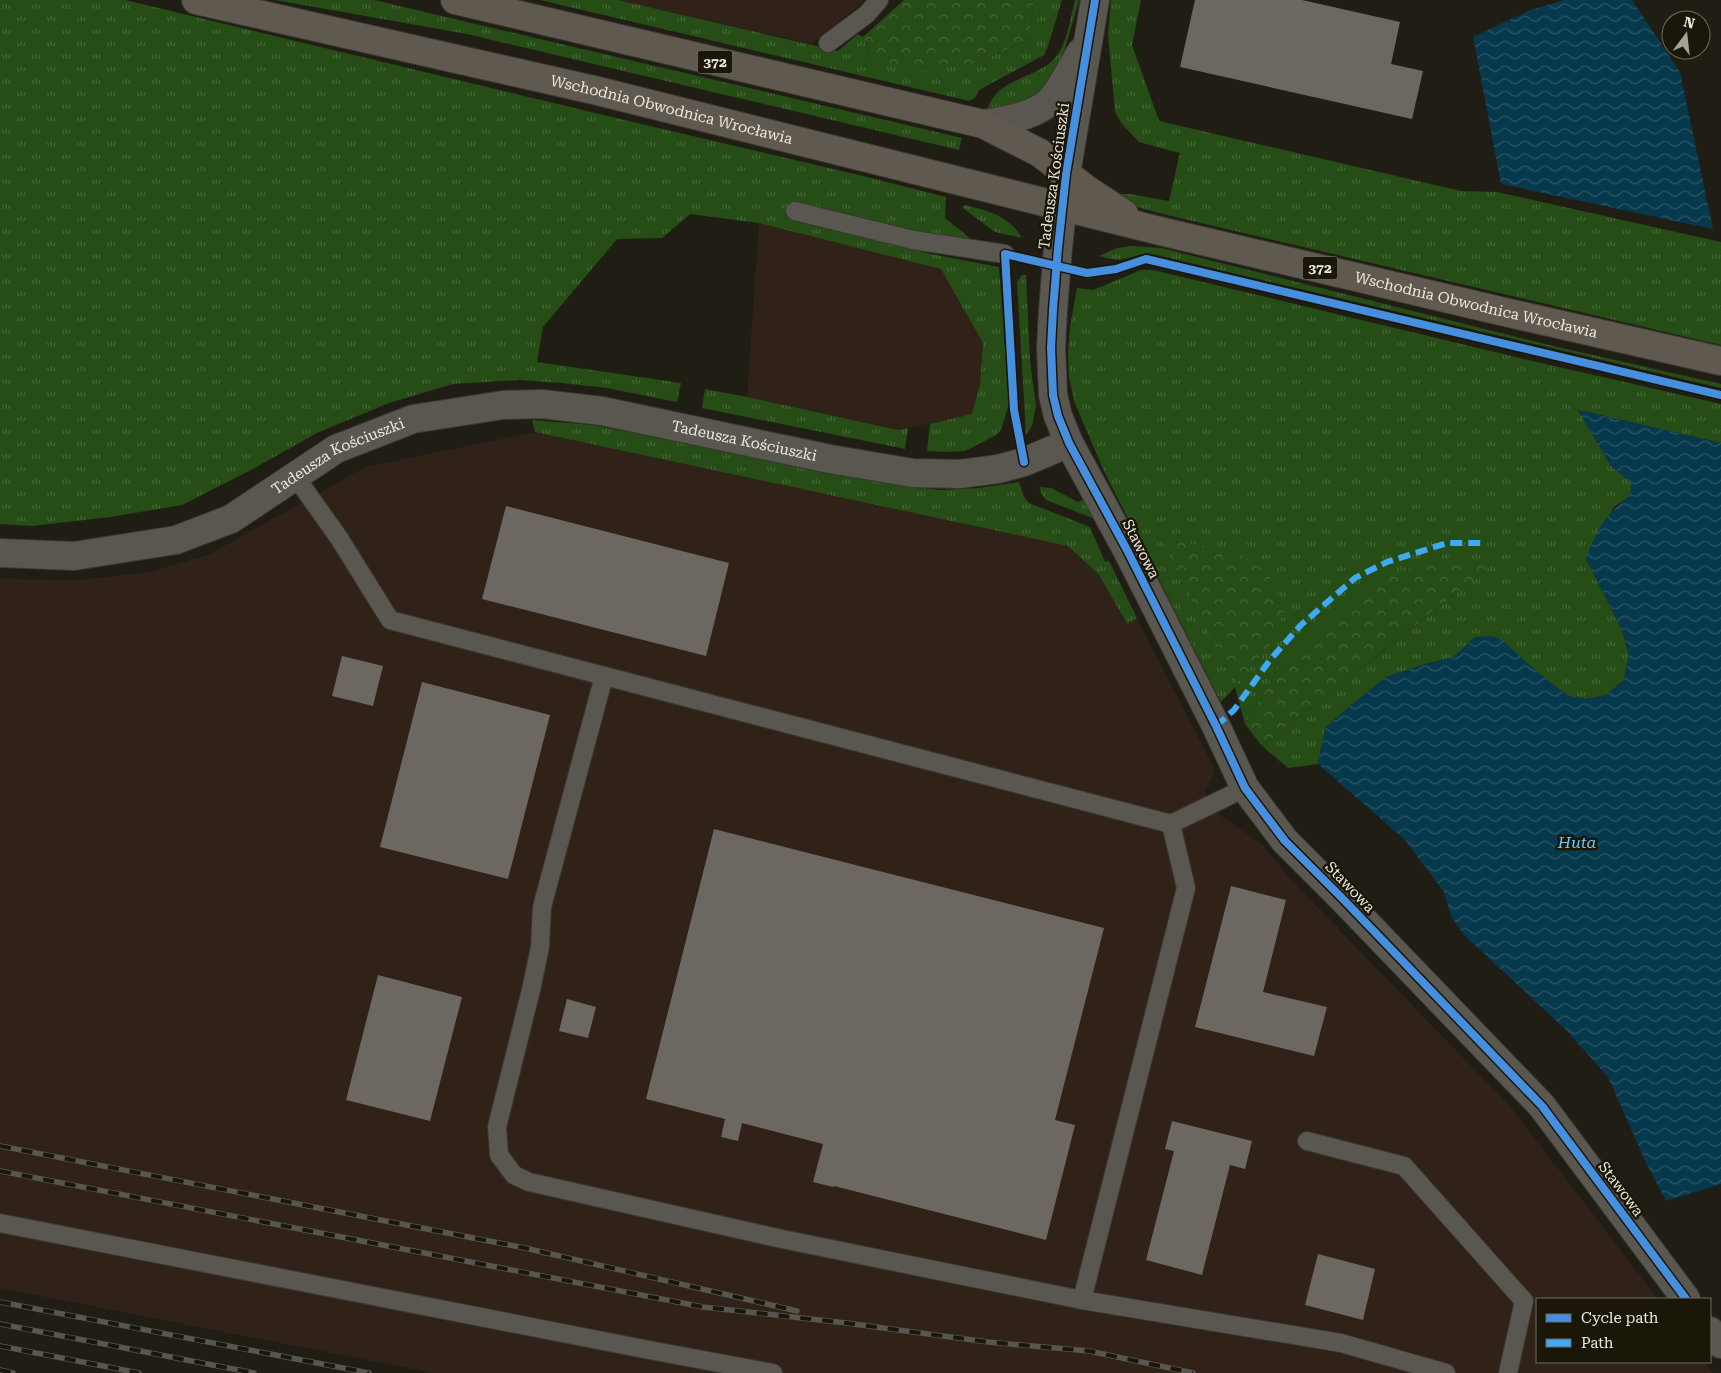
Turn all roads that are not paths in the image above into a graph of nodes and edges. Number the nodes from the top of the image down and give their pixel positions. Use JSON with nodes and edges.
{"nodes":[{"id":1,"x":196,"y":0,"type":"edge"},
{"id":2,"x":454,"y":0,"type":"edge"},
{"id":3,"x":878,"y":0,"type":"edge"},
{"id":4,"x":1095,"y":0,"type":"edge"},
{"id":5,"x":1087,"y":42,"type":"junction"},
{"id":6,"x":828,"y":43,"type":"dead end"},
{"id":7,"x":983,"y":124,"type":"junction"},
{"id":8,"x":1066,"y":174,"type":"junction"},
{"id":9,"x":1063,"y":206,"type":"junction"},
{"id":10,"x":795,"y":212,"type":"dead end"},
{"id":11,"x":1144,"y":227,"type":"junction"},
{"id":12,"x":1005,"y":254,"type":"dead end"},
{"id":13,"x":1721,"y":361,"type":"edge"},
{"id":14,"x":1069,"y":443,"type":"junction"},
{"id":15,"x":295,"y":476,"type":"junction"},
{"id":16,"x":0,"y":553,"type":"edge"},
{"id":17,"x":604,"y":676,"type":"junction"},
{"id":18,"x":1245,"y":788,"type":"junction"},
{"id":19,"x":1171,"y":824,"type":"junction"},
{"id":20,"x":1307,"y":1141,"type":"dead end"},
{"id":21,"x":0,"y":1223,"type":"edge"},
{"id":22,"x":1685,"y":1298,"type":"edge"},
{"id":23,"x":1082,"y":1300,"type":"junction"},
{"id":24,"x":1711,"y":1332,"type":"edge"},
{"id":25,"x":1721,"y":1344,"type":"edge"},
{"id":26,"x":773,"y":1373,"type":"edge"},
{"id":27,"x":1446,"y":1373,"type":"edge"},
{"id":28,"x":1508,"y":1373,"type":"edge"}],
"edges":[{"from":1,"to":9,"type":"main road","name":"Wschodnia Obwodnica Wrocławia","number":"372"},
{"from":2,"to":7,"type":"main road","name":"Wschodnia Obwodnica Wrocławia","number":"372"},
{"from":3,"to":6,"type":"lane"},
{"from":4,"to":5,"type":"street","name":"Tadeusza Kościuszki"},
{"from":5,"to":7,"type":"street"},
{"from":5,"to":8,"type":"street","name":"Tadeusza Kościuszki"},
{"from":7,"to":8,"type":"main road","name":"Wschodnia Obwodnica Wrocławia","number":"372"},
{"from":8,"to":9,"type":"street","name":"Tadeusza Kościuszki"},
{"from":8,"to":11,"type":"main road","name":"Wschodnia Obwodnica Wrocławia","number":"372"},
{"from":9,"to":11,"type":"main road","name":"Wschodnia Obwodnica Wrocławia","number":"372"},
{"from":9,"to":14,"type":"street","name":"Tadeusza Kościuszki"},
{"from":10,"to":12,"type":"lane"},
{"from":11,"to":13,"type":"main road","name":"Wschodnia Obwodnica Wrocławia","number":"372"},
{"from":14,"to":15,"type":"street","name":"Tadeusza Kościuszki"},
{"from":14,"to":18,"type":"street","name":"Stawowa"},
{"from":15,"to":16,"type":"street","name":"Tadeusza Kościuszki"},
{"from":15,"to":17,"type":"lane"},
{"from":17,"to":19,"type":"lane"},
{"from":17,"to":23,"type":"lane"},
{"from":18,"to":19,"type":"lane"},
{"from":18,"to":22,"type":"street","name":"Stawowa"},
{"from":19,"to":23,"type":"lane"},
{"from":20,"to":28,"type":"lane"},
{"from":21,"to":26,"type":"lane"},
{"from":23,"to":27,"type":"lane"},
{"from":24,"to":25,"type":"street"}]}
